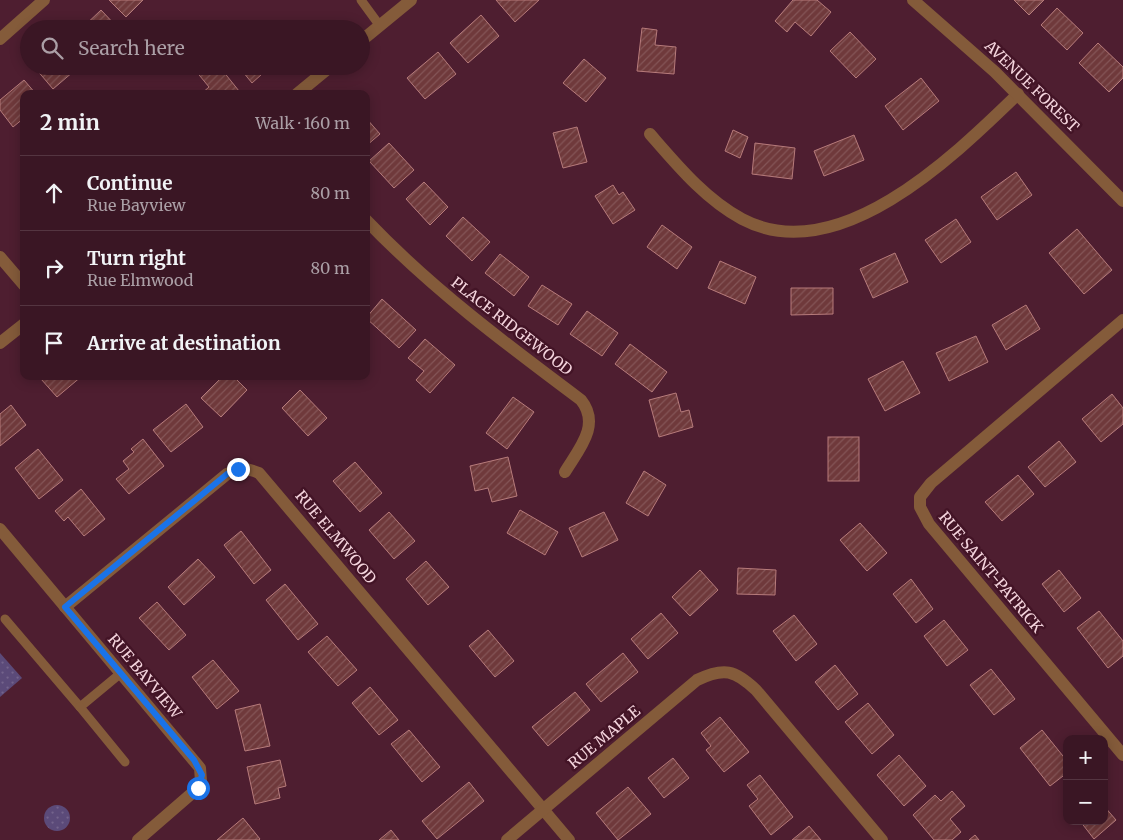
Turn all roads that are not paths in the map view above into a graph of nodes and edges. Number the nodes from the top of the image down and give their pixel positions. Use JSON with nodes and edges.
{"nodes":[{"id":1,"x":44,"y":0,"type":"edge"},
{"id":2,"x":361,"y":0,"type":"edge"},
{"id":3,"x":411,"y":0,"type":"edge"},
{"id":4,"x":912,"y":0,"type":"edge"},
{"id":5,"x":21,"y":20,"type":"edge"},
{"id":6,"x":20,"y":21,"type":"edge"},
{"id":7,"x":380,"y":26,"type":"junction"},
{"id":8,"x":370,"y":34,"type":"edge"},
{"id":9,"x":0,"y":39,"type":"edge"},
{"id":10,"x":320,"y":75,"type":"edge"},
{"id":11,"x":302,"y":90,"type":"edge"},
{"id":12,"x":1018,"y":94,"type":"junction"},
{"id":13,"x":650,"y":134,"type":"dead end"},
{"id":14,"x":1123,"y":201,"type":"edge"},
{"id":15,"x":370,"y":224,"type":"edge"},
{"id":16,"x":0,"y":257,"type":"edge"},
{"id":17,"x":20,"y":281,"type":"edge"},
{"id":18,"x":1123,"y":320,"type":"edge"},
{"id":19,"x":20,"y":327,"type":"edge"},
{"id":20,"x":0,"y":344,"type":"edge"},
{"id":21,"x":565,"y":472,"type":"dead end"},
{"id":22,"x":0,"y":529,"type":"edge"},
{"id":23,"x":65,"y":607,"type":"junction"},
{"id":24,"x":5,"y":619,"type":"dead end"},
{"id":25,"x":121,"y":673,"type":"junction"},
{"id":26,"x":80,"y":707,"type":"junction"},
{"id":27,"x":1123,"y":755,"type":"edge"},
{"id":28,"x":125,"y":762,"type":"dead end"},
{"id":29,"x":543,"y":810,"type":"junction"},
{"id":30,"x":138,"y":840,"type":"edge"},
{"id":31,"x":507,"y":840,"type":"edge"},
{"id":32,"x":569,"y":840,"type":"edge"},
{"id":33,"x":882,"y":840,"type":"edge"}],
"edges":[{"from":1,"to":5,"type":"street"},
{"from":2,"to":7,"type":"lane"},
{"from":3,"to":7,"type":"street"},
{"from":4,"to":12,"type":"street","name":"AVENUE FOREST"},
{"from":6,"to":9,"type":"street"},
{"from":7,"to":8,"type":"street"},
{"from":10,"to":11,"type":"street"},
{"from":12,"to":13,"type":"street"},
{"from":12,"to":14,"type":"street","name":"AVENUE FOREST"},
{"from":15,"to":21,"type":"street","name":"PLACE RIDGEWOOD"},
{"from":16,"to":17,"type":"street"},
{"from":18,"to":27,"type":"street","name":"RUE SAINT-PATRICK"},
{"from":19,"to":20,"type":"street"},
{"from":22,"to":23,"type":"street","name":"RUE BAYVIEW"},
{"from":23,"to":25,"type":"street","name":"RUE BAYVIEW"},
{"from":23,"to":29,"type":"street","name":"RUE ELMWOOD"},
{"from":24,"to":26,"type":"lane"},
{"from":25,"to":26,"type":"lane"},
{"from":25,"to":30,"type":"street","name":"RUE BAYVIEW"},
{"from":26,"to":28,"type":"lane"},
{"from":29,"to":31,"type":"street","name":"RUE MAPLE"},
{"from":29,"to":32,"type":"street","name":"RUE ELMWOOD"},
{"from":29,"to":33,"type":"street","name":"RUE MAPLE"}]}
